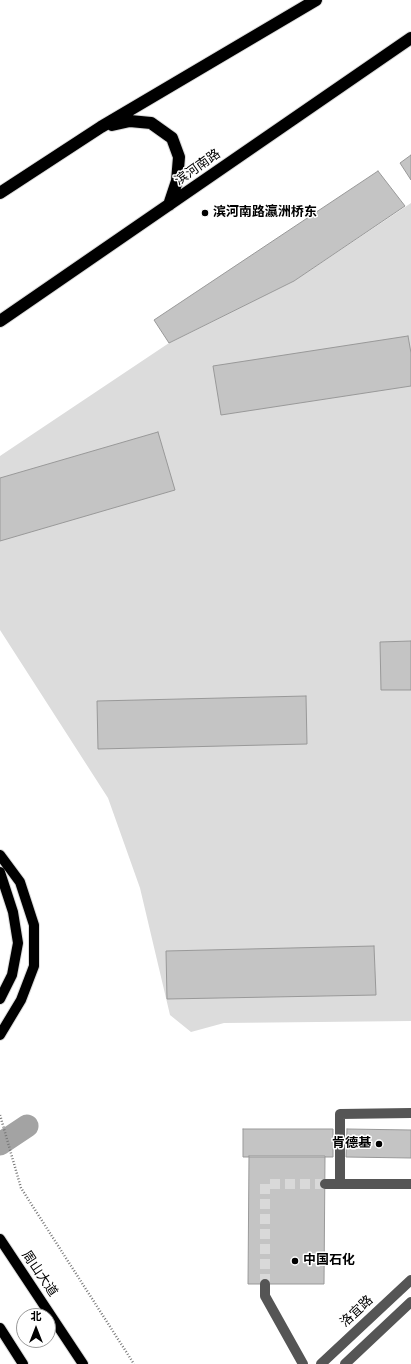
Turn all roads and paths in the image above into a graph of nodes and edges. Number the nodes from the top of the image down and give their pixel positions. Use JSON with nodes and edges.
{"nodes":[{"id":1,"x":316,"y":0,"type":"edge"},
{"id":2,"x":411,"y":38,"type":"edge"},
{"id":3,"x":101,"y":128,"type":"junction"},
{"id":4,"x":0,"y":193,"type":"edge"},
{"id":5,"x":169,"y":205,"type":"junction"},
{"id":6,"x":0,"y":321,"type":"edge"},
{"id":7,"x":0,"y":855,"type":"edge"},
{"id":8,"x":0,"y":872,"type":"edge"},
{"id":9,"x":0,"y":999,"type":"edge"},
{"id":10,"x":0,"y":1035,"type":"edge"},
{"id":11,"x":411,"y":1113,"type":"edge"},
{"id":12,"x":0,"y":1116,"type":"edge"},
{"id":13,"x":325,"y":1184,"type":"tunnel mouth"},
{"id":14,"x":340,"y":1184,"type":"junction"},
{"id":15,"x":411,"y":1184,"type":"edge"},
{"id":16,"x":0,"y":1239,"type":"edge"},
{"id":17,"x":411,"y":1280,"type":"edge"},
{"id":18,"x":265,"y":1284,"type":"tunnel mouth"},
{"id":19,"x":411,"y":1302,"type":"edge"},
{"id":20,"x":0,"y":1328,"type":"edge"},
{"id":21,"x":23,"y":1364,"type":"edge"},
{"id":22,"x":83,"y":1364,"type":"edge"},
{"id":23,"x":134,"y":1364,"type":"edge"},
{"id":24,"x":303,"y":1364,"type":"edge"},
{"id":25,"x":321,"y":1364,"type":"edge"},
{"id":26,"x":344,"y":1364,"type":"edge"}],
"edges":[{"from":1,"to":3,"type":"highway"},
{"from":2,"to":5,"type":"highway","name":"滨河南路"},
{"from":3,"to":4,"type":"highway"},
{"from":3,"to":5,"type":"highway"},
{"from":5,"to":6,"type":"highway","name":"滨河南路"},
{"from":7,"to":10,"type":"main road"},
{"from":8,"to":9,"type":"main road"},
{"from":11,"to":14,"type":"street"},
{"from":12,"to":23,"type":"path"},
{"from":13,"to":14,"type":"street"},
{"from":14,"to":15,"type":"street"},
{"from":16,"to":22,"type":"main road","name":"周山大道"},
{"from":17,"to":25,"type":"street","name":"洛宜路"},
{"from":18,"to":24,"type":"street"},
{"from":19,"to":26,"type":"street"},
{"from":20,"to":21,"type":"main road"}]}
